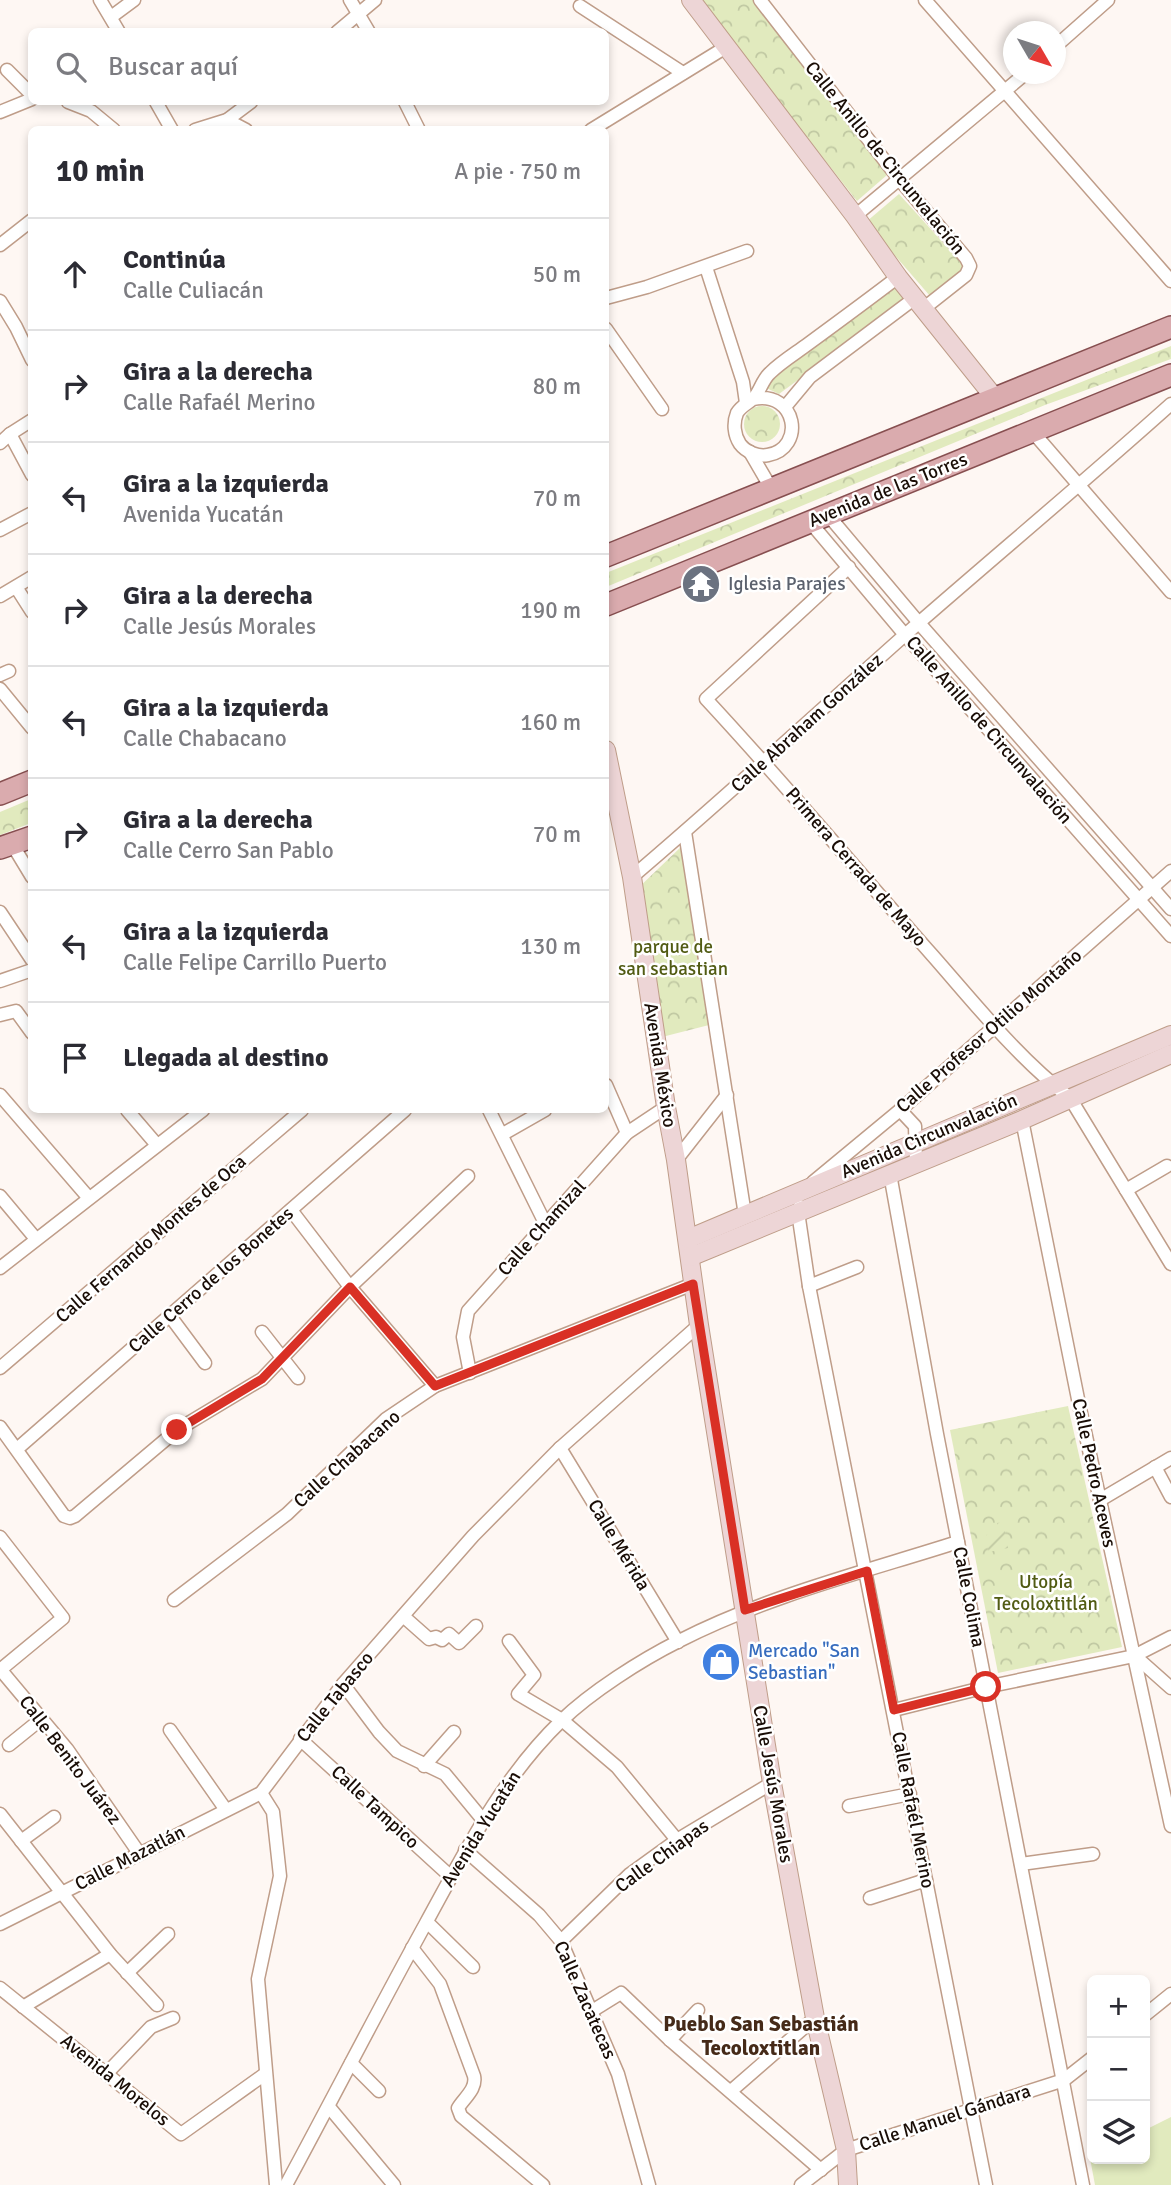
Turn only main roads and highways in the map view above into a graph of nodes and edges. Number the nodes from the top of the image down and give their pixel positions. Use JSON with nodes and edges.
{"nodes":[{"id":1,"x":1171,"y":327,"type":"edge"},
{"id":2,"x":1171,"y":375,"type":"edge"},
{"id":3,"x":609,"y":556,"type":"edge"},
{"id":4,"x":615,"y":601,"type":"edge"},
{"id":5,"x":28,"y":784,"type":"edge"},
{"id":6,"x":0,"y":794,"type":"edge"}],
"edges":[{"from":1,"to":3,"type":"main road"},
{"from":2,"to":4,"type":"main road","name":"Avenida de las Torres"},
{"from":5,"to":6,"type":"main road"}]}
